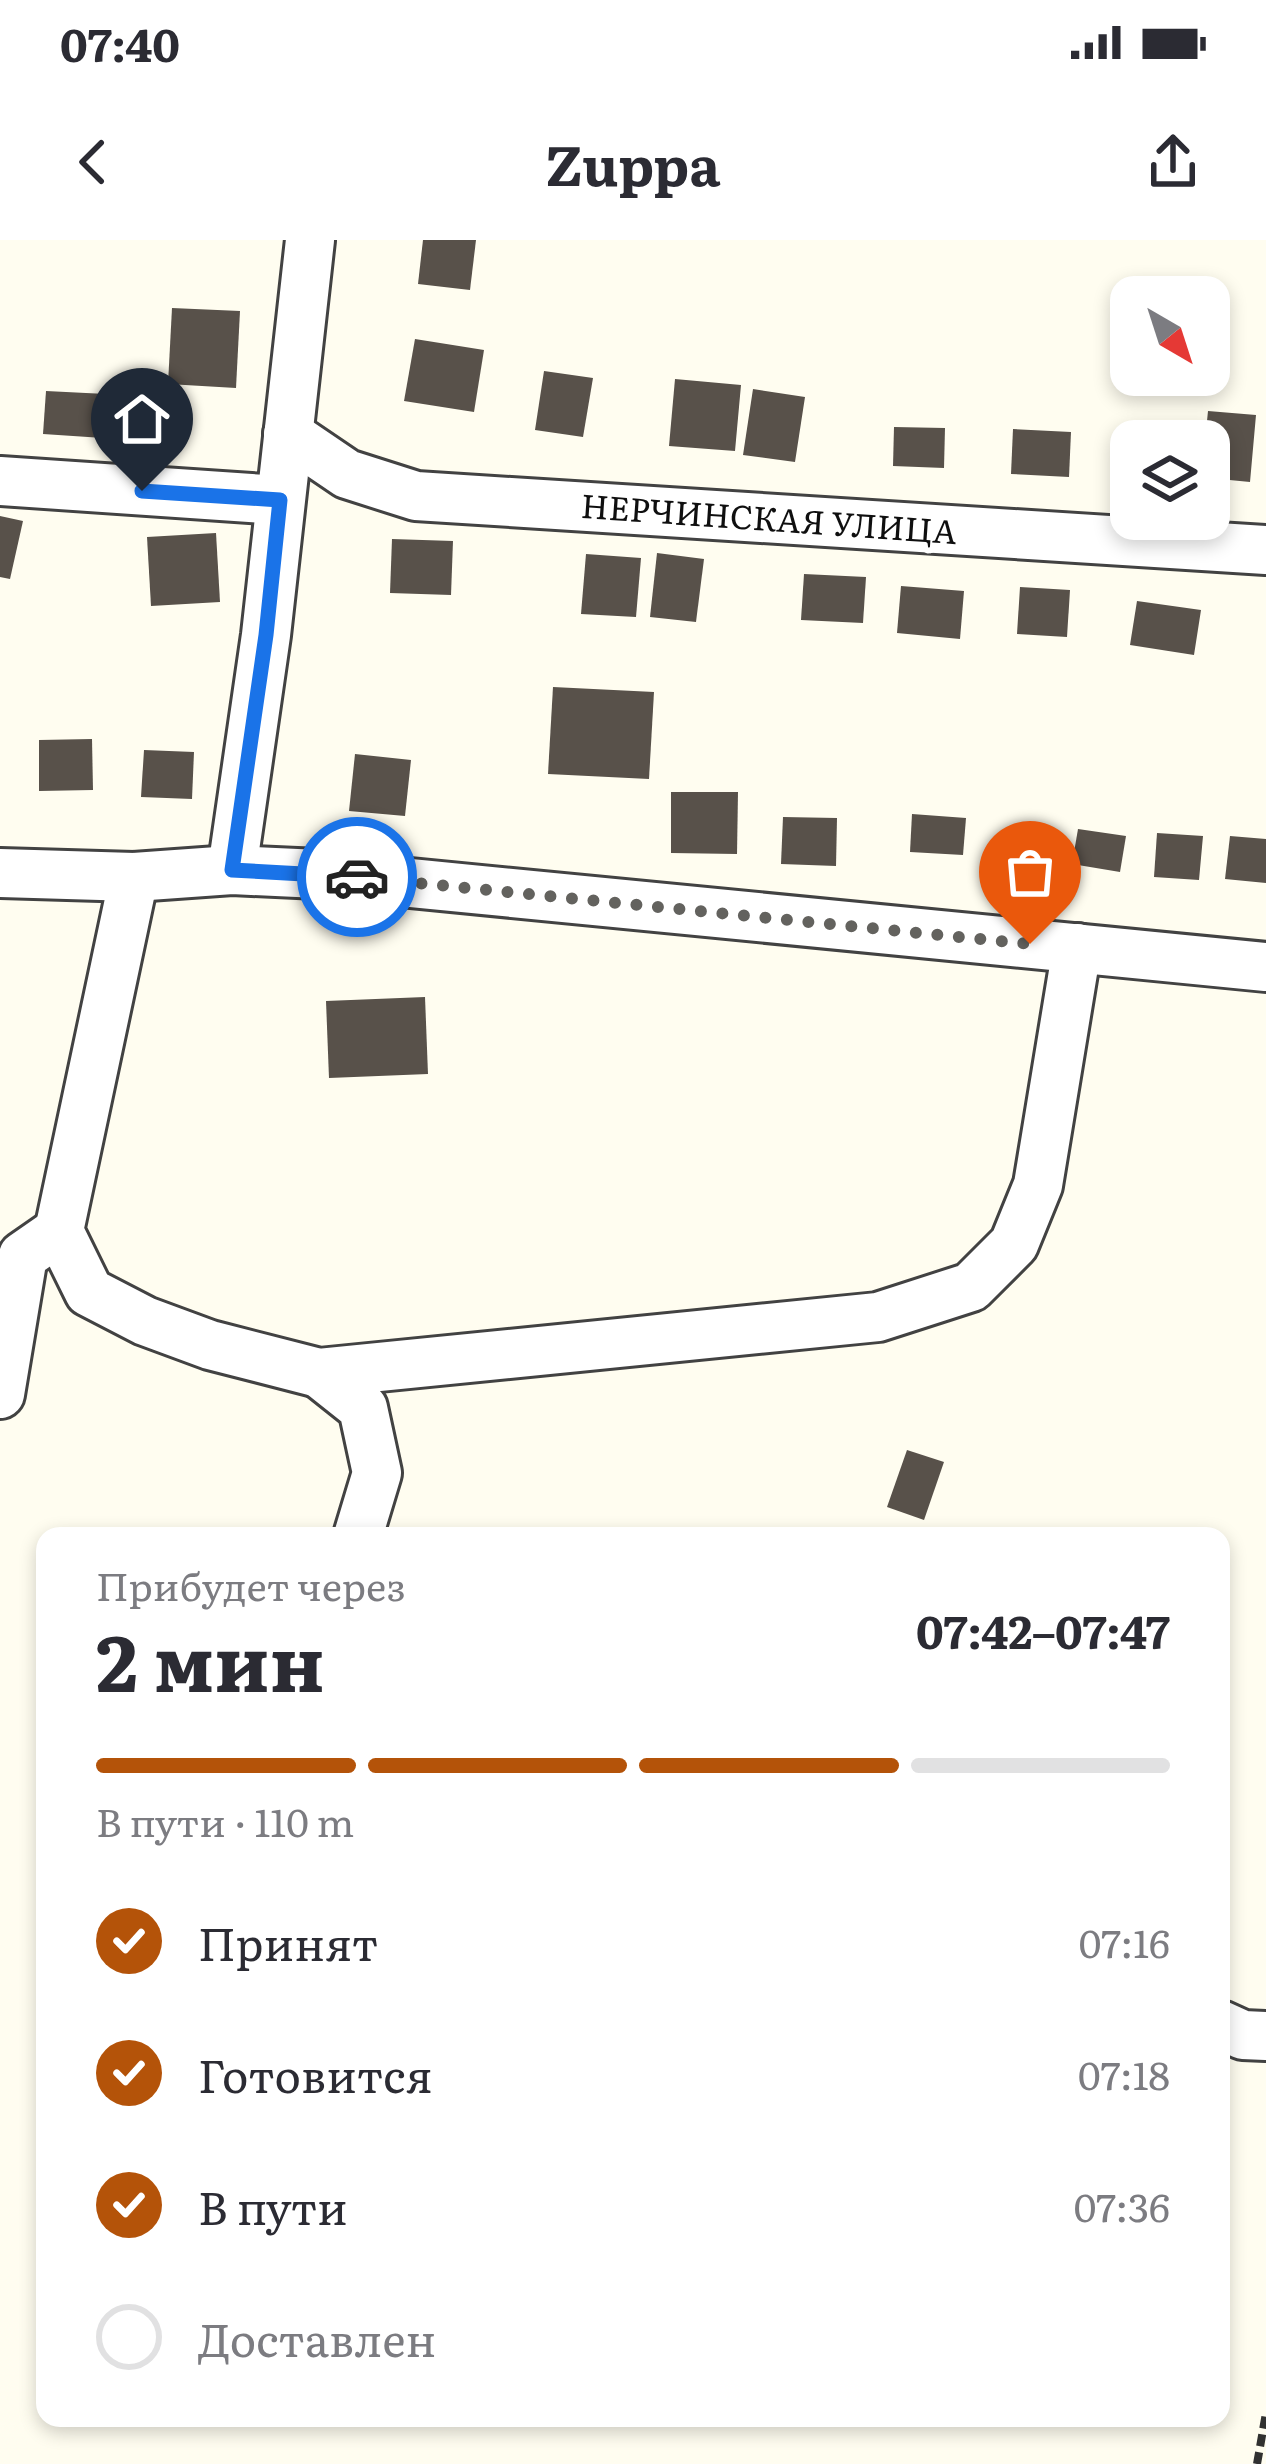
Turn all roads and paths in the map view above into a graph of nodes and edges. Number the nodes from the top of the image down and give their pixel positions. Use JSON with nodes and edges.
{"nodes":[{"id":1,"x":310,"y":240,"type":"edge"},
{"id":2,"x":288,"y":434,"type":"junction"},
{"id":3,"x":0,"y":482,"type":"edge"},
{"id":4,"x":280,"y":500,"type":"junction"},
{"id":5,"x":1266,"y":550,"type":"edge"},
{"id":6,"x":232,"y":870,"type":"junction"},
{"id":7,"x":0,"y":873,"type":"edge"},
{"id":8,"x":134,"y":877,"type":"junction"},
{"id":9,"x":1077,"y":948,"type":"junction"},
{"id":10,"x":1266,"y":967,"type":"edge"},
{"id":11,"x":59,"y":1231,"type":"junction"},
{"id":12,"x":319,"y":1372,"type":"junction"},
{"id":13,"x":0,"y":1394,"type":"edge"},
{"id":14,"x":361,"y":1527,"type":"edge"},
{"id":15,"x":1230,"y":2029,"type":"edge"},
{"id":16,"x":1266,"y":2036,"type":"edge"},
{"id":17,"x":1266,"y":2413,"type":"edge"},
{"id":18,"x":1257,"y":2464,"type":"edge"}],
"edges":[{"from":1,"to":2,"type":"street"},
{"from":2,"to":4,"type":"street"},
{"from":2,"to":5,"type":"street","name":"НЕРЧИНСКАЯ УЛИЦА"},
{"from":3,"to":4,"type":"street"},
{"from":4,"to":6,"type":"street"},
{"from":6,"to":8,"type":"street"},
{"from":6,"to":9,"type":"street"},
{"from":7,"to":8,"type":"street"},
{"from":8,"to":11,"type":"street"},
{"from":9,"to":10,"type":"street"},
{"from":9,"to":12,"type":"street"},
{"from":11,"to":12,"type":"street"},
{"from":11,"to":13,"type":"street"},
{"from":12,"to":14,"type":"street"},
{"from":15,"to":16,"type":"street"},
{"from":17,"to":18,"type":"path"}]}
